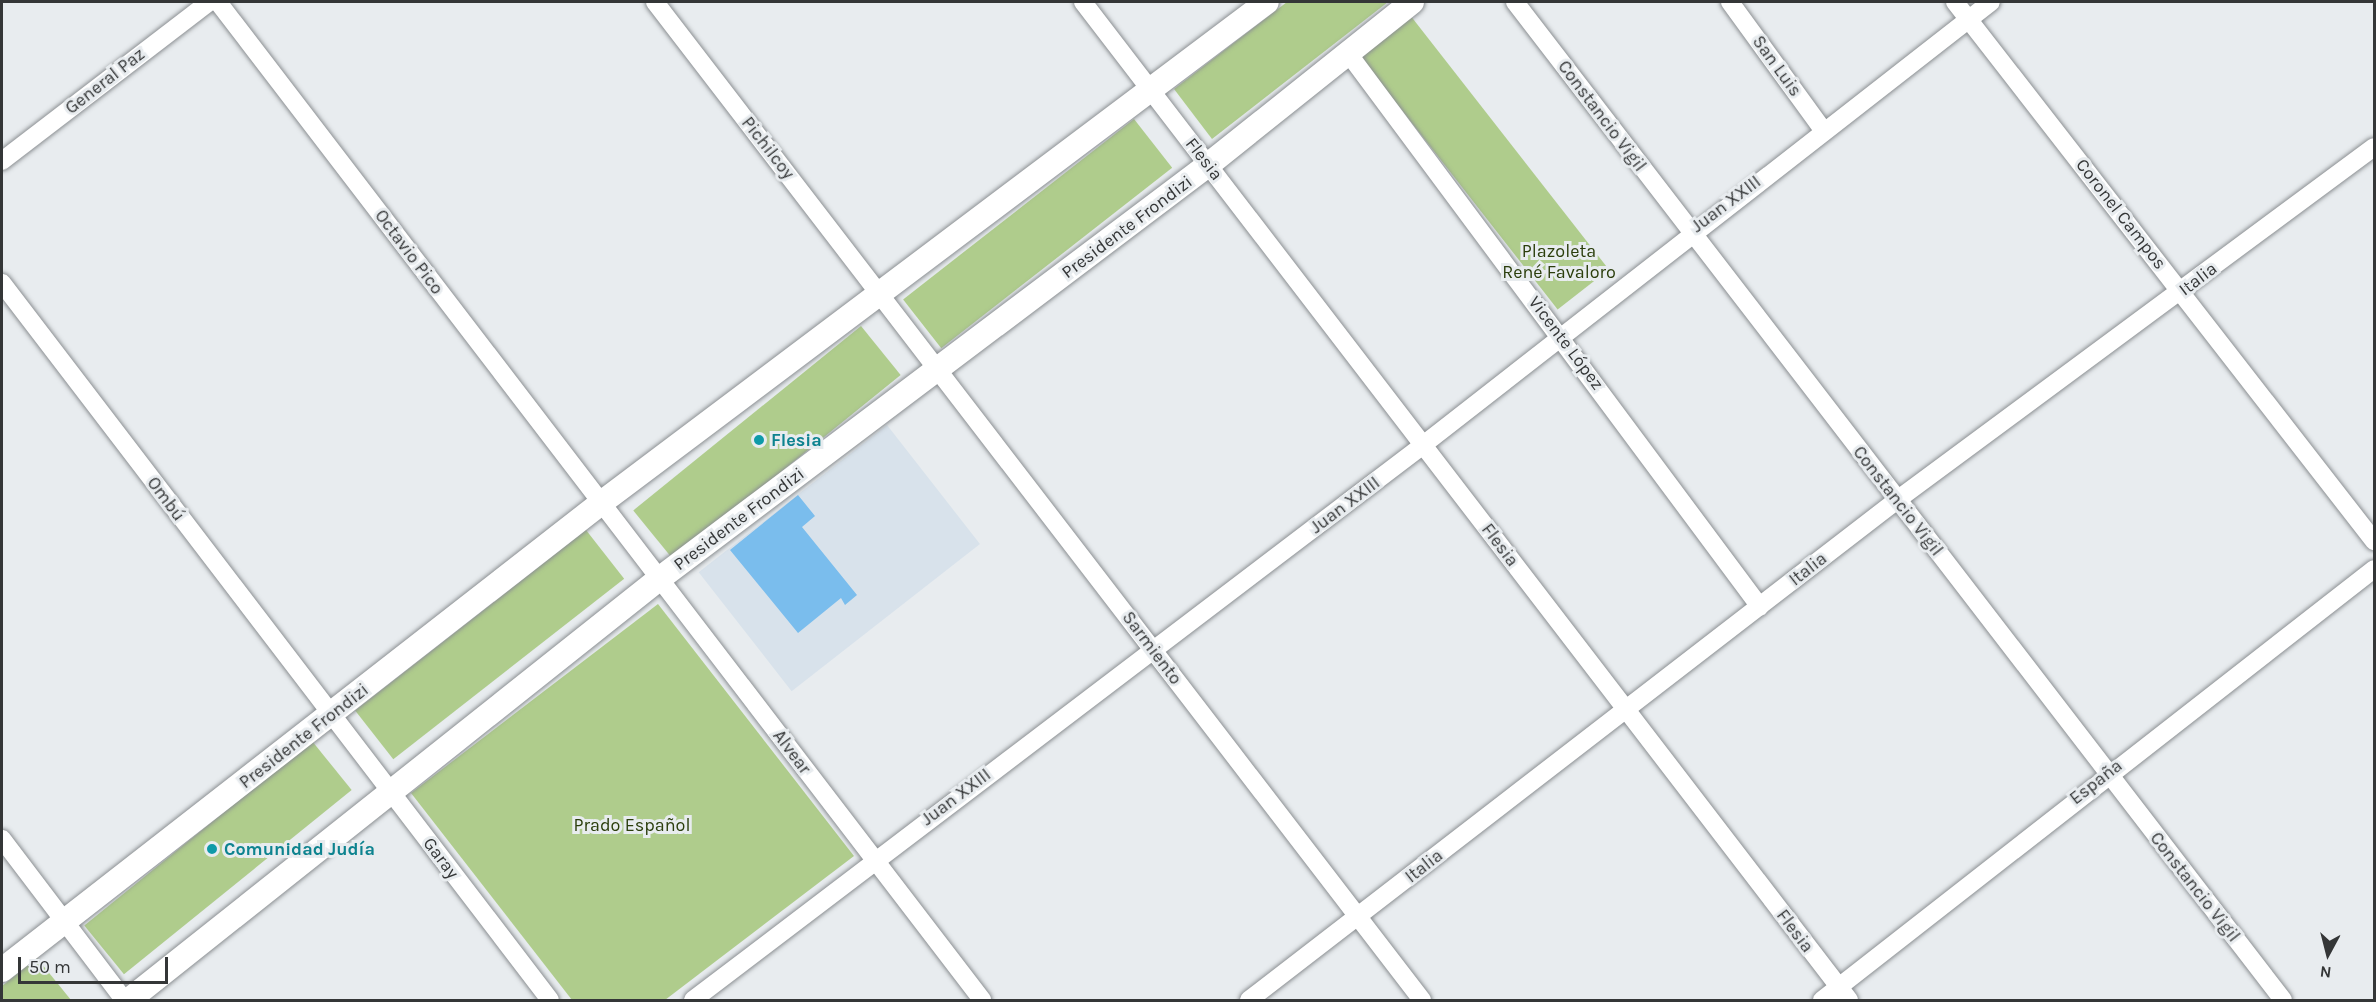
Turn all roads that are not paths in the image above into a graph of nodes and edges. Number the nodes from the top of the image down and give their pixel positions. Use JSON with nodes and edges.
{"nodes":[{"id":1,"x":209,"y":2,"type":"edge"},
{"id":2,"x":218,"y":2,"type":"edge"},
{"id":3,"x":655,"y":2,"type":"edge"},
{"id":4,"x":1083,"y":2,"type":"edge"},
{"id":5,"x":1267,"y":2,"type":"edge"},
{"id":6,"x":1412,"y":2,"type":"edge"},
{"id":7,"x":1515,"y":2,"type":"edge"},
{"id":8,"x":1730,"y":2,"type":"edge"},
{"id":9,"x":1955,"y":2,"type":"edge"},
{"id":10,"x":1991,"y":2,"type":"edge"},
{"id":11,"x":1968,"y":18,"type":"junction"},
{"id":12,"x":1348,"y":53,"type":"junction"},
{"id":13,"x":1150,"y":90,"type":"junction"},
{"id":14,"x":1823,"y":130,"type":"junction"},
{"id":15,"x":2374,"y":147,"type":"edge"},
{"id":16,"x":2,"y":161,"type":"edge"},
{"id":17,"x":1208,"y":165,"type":"junction"},
{"id":18,"x":1690,"y":231,"type":"junction"},
{"id":19,"x":2,"y":283,"type":"edge"},
{"id":20,"x":2181,"y":291,"type":"junction"},
{"id":21,"x":881,"y":295,"type":"junction"},
{"id":22,"x":1561,"y":334,"type":"junction"},
{"id":23,"x":939,"y":370,"type":"junction"},
{"id":24,"x":1423,"y":445,"type":"junction"},
{"id":25,"x":1897,"y":500,"type":"junction"},
{"id":26,"x":601,"y":503,"type":"junction"},
{"id":27,"x":2374,"y":541,"type":"edge"},
{"id":28,"x":2374,"y":569,"type":"edge"},
{"id":29,"x":659,"y":579,"type":"junction"},
{"id":30,"x":1760,"y":607,"type":"junction"},
{"id":31,"x":1154,"y":650,"type":"junction"},
{"id":32,"x":1626,"y":710,"type":"junction"},
{"id":33,"x":331,"y":715,"type":"junction"},
{"id":34,"x":2107,"y":773,"type":"junction"},
{"id":35,"x":389,"y":790,"type":"junction"},
{"id":36,"x":2,"y":838,"type":"edge"},
{"id":37,"x":873,"y":858,"type":"junction"},
{"id":38,"x":1358,"y":916,"type":"junction"},
{"id":39,"x":66,"y":921,"type":"junction"},
{"id":40,"x":2,"y":970,"type":"edge"},
{"id":41,"x":1844,"y":994,"type":"edge"},
{"id":42,"x":124,"y":1000,"type":"edge"},
{"id":43,"x":129,"y":1000,"type":"edge"},
{"id":44,"x":550,"y":1000,"type":"edge"},
{"id":45,"x":693,"y":1000,"type":"edge"},
{"id":46,"x":982,"y":1000,"type":"edge"},
{"id":47,"x":1249,"y":1000,"type":"edge"},
{"id":48,"x":1422,"y":1000,"type":"edge"},
{"id":49,"x":1822,"y":1000,"type":"edge"},
{"id":50,"x":2283,"y":1000,"type":"edge"}],
"edges":[{"from":1,"to":16,"type":"street","name":"General Paz"},
{"from":2,"to":26,"type":"street","name":"Octavio Pico"},
{"from":3,"to":21,"type":"street","name":"Pichilcoy"},
{"from":4,"to":13,"type":"street","name":"Flesia"},
{"from":5,"to":13,"type":"main road","name":"Presidente Frondizi"},
{"from":6,"to":12,"type":"main road","name":"Presidente Frondizi"},
{"from":7,"to":18,"type":"street","name":"Constancio Vigil"},
{"from":8,"to":14,"type":"street","name":"San Luis"},
{"from":9,"to":11,"type":"street","name":"Coronel Campos"},
{"from":10,"to":11,"type":"street","name":"Juan XXIII"},
{"from":11,"to":14,"type":"street","name":"Juan XXIII"},
{"from":11,"to":20,"type":"street","name":"Coronel Campos"},
{"from":12,"to":17,"type":"main road","name":"Presidente Frondizi"},
{"from":12,"to":22,"type":"street","name":"Vicente López"},
{"from":13,"to":17,"type":"street","name":"Flesia"},
{"from":13,"to":21,"type":"main road","name":"Presidente Frondizi"},
{"from":14,"to":18,"type":"street","name":"Juan XXIII"},
{"from":15,"to":20,"type":"street","name":"Italia"},
{"from":17,"to":23,"type":"main road","name":"Presidente Frondizi"},
{"from":17,"to":24,"type":"street","name":"Flesia"},
{"from":18,"to":22,"type":"street","name":"Juan XXIII"},
{"from":18,"to":25,"type":"street","name":"Constancio Vigil"},
{"from":19,"to":33,"type":"street","name":"Ombú"},
{"from":20,"to":25,"type":"street","name":"Italia"},
{"from":20,"to":27,"type":"street","name":"Coronel Campos"},
{"from":21,"to":23,"type":"street","name":"Sarmiento"},
{"from":21,"to":26,"type":"main road","name":"Presidente Frondizi"},
{"from":22,"to":24,"type":"street","name":"Juan XXIII"},
{"from":22,"to":30,"type":"street","name":"Vicente López"},
{"from":23,"to":29,"type":"main road","name":"Presidente Frondizi"},
{"from":23,"to":31,"type":"street","name":"Sarmiento"},
{"from":24,"to":31,"type":"street","name":"Juan XXIII"},
{"from":24,"to":32,"type":"street","name":"Flesia"},
{"from":25,"to":30,"type":"street","name":"Italia"},
{"from":25,"to":34,"type":"street","name":"Constancio Vigil"},
{"from":26,"to":29,"type":"street","name":"Alvear"},
{"from":26,"to":33,"type":"main road","name":"Presidente Frondizi"},
{"from":28,"to":34,"type":"street","name":"España"},
{"from":29,"to":35,"type":"main road","name":"Presidente Frondizi"},
{"from":29,"to":37,"type":"street","name":"Alvear"},
{"from":30,"to":32,"type":"street","name":"Italia"},
{"from":31,"to":37,"type":"street","name":"Juan XXIII"},
{"from":31,"to":38,"type":"street","name":"Sarmiento"},
{"from":32,"to":38,"type":"street","name":"Italia"},
{"from":32,"to":41,"type":"street","name":"Flesia"},
{"from":33,"to":35,"type":"street","name":"Garay"},
{"from":33,"to":39,"type":"main road","name":"Presidente Frondizi"},
{"from":34,"to":41,"type":"street","name":"España"},
{"from":34,"to":50,"type":"street","name":"Constancio Vigil"},
{"from":35,"to":43,"type":"main road","name":"Presidente Frondizi"},
{"from":35,"to":44,"type":"street","name":"Garay"},
{"from":36,"to":39,"type":"street"},
{"from":37,"to":45,"type":"street","name":"Juan XXIII"},
{"from":37,"to":46,"type":"street","name":"Alvear"},
{"from":38,"to":47,"type":"street","name":"Italia"},
{"from":38,"to":48,"type":"street","name":"Sarmiento"},
{"from":39,"to":40,"type":"main road","name":"Presidente Frondizi"},
{"from":39,"to":42,"type":"street"},
{"from":41,"to":49,"type":"street","name":"España"}]}
